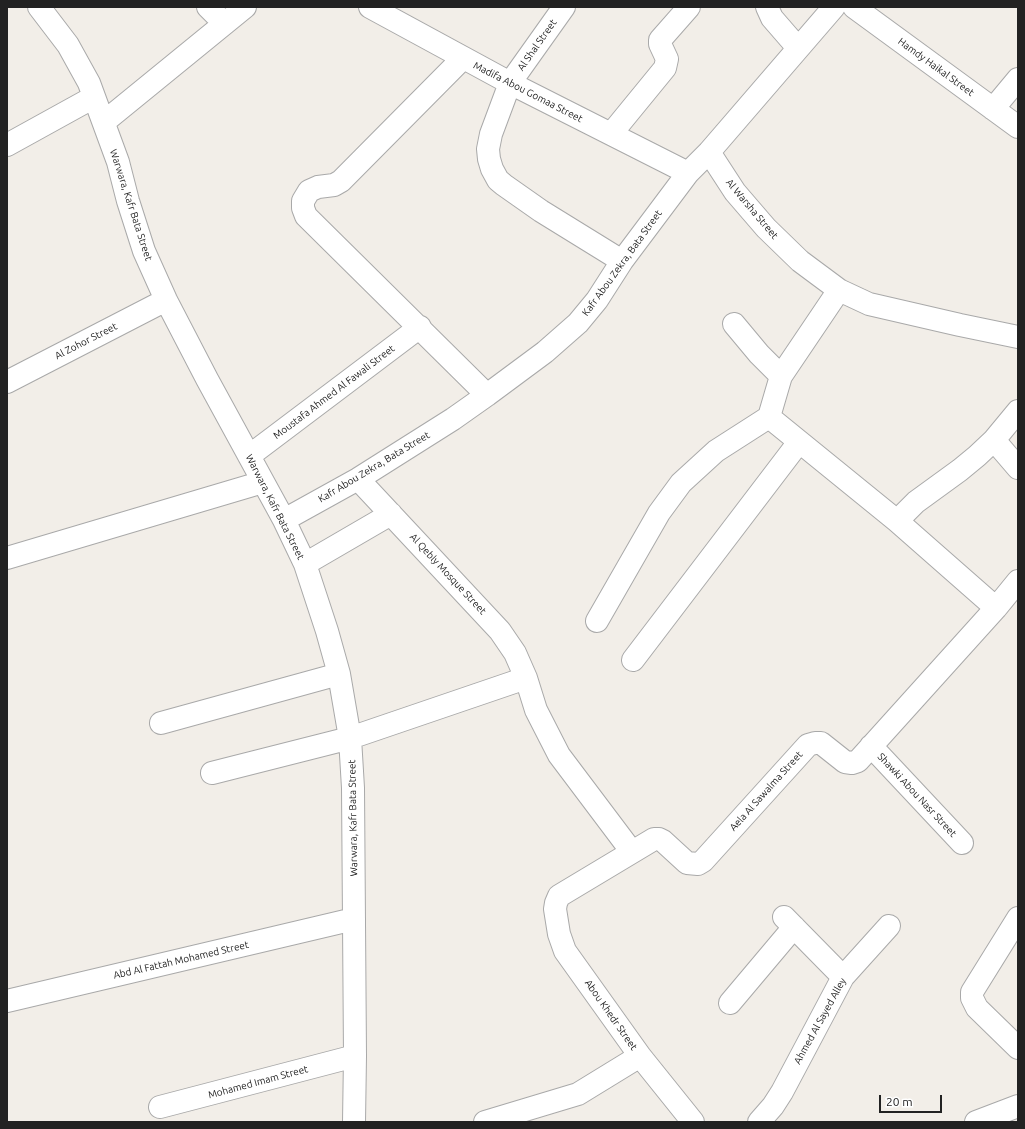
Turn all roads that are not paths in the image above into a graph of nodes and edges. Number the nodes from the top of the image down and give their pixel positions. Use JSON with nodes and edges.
{"nodes":[{"id":1,"x":38,"y":7,"type":"edge"},
{"id":2,"x":208,"y":7,"type":"edge"},
{"id":3,"x":245,"y":7,"type":"edge"},
{"id":4,"x":370,"y":7,"type":"edge"},
{"id":5,"x":564,"y":7,"type":"edge"},
{"id":6,"x":689,"y":7,"type":"edge"},
{"id":7,"x":768,"y":7,"type":"edge"},
{"id":8,"x":834,"y":7,"type":"edge"},
{"id":9,"x":854,"y":7,"type":"edge"},
{"id":10,"x":395,"y":13,"type":"edge"},
{"id":11,"x":224,"y":23,"type":"junction"},
{"id":12,"x":798,"y":48,"type":"junction"},
{"id":13,"x":463,"y":58,"type":"junction"},
{"id":14,"x":1018,"y":79,"type":"edge"},
{"id":15,"x":510,"y":84,"type":"junction"},
{"id":16,"x":94,"y":97,"type":"junction"},
{"id":17,"x":993,"y":109,"type":"junction"},
{"id":18,"x":104,"y":122,"type":"junction"},
{"id":19,"x":1018,"y":127,"type":"edge"},
{"id":20,"x":611,"y":134,"type":"junction"},
{"id":21,"x":7,"y":145,"type":"edge"},
{"id":22,"x":709,"y":152,"type":"junction"},
{"id":23,"x":688,"y":173,"type":"junction"},
{"id":24,"x":622,"y":261,"type":"junction"},
{"id":25,"x":838,"y":290,"type":"junction"},
{"id":26,"x":166,"y":300,"type":"junction"},
{"id":27,"x":734,"y":324,"type":"dead end"},
{"id":28,"x":420,"y":328,"type":"junction"},
{"id":29,"x":1018,"y":337,"type":"edge"},
{"id":30,"x":781,"y":376,"type":"junction"},
{"id":31,"x":7,"y":382,"type":"edge"},
{"id":32,"x":488,"y":395,"type":"junction"},
{"id":33,"x":1018,"y":411,"type":"edge"},
{"id":34,"x":769,"y":417,"type":"junction"},
{"id":35,"x":994,"y":440,"type":"junction"},
{"id":36,"x":799,"y":442,"type":"junction"},
{"id":37,"x":249,"y":456,"type":"junction"},
{"id":38,"x":1018,"y":468,"type":"edge"},
{"id":39,"x":358,"y":479,"type":"junction"},
{"id":40,"x":263,"y":482,"type":"junction"},
{"id":41,"x":391,"y":514,"type":"junction"},
{"id":42,"x":284,"y":520,"type":"junction"},
{"id":43,"x":897,"y":521,"type":"junction"},
{"id":44,"x":7,"y":558,"type":"edge"},
{"id":45,"x":305,"y":564,"type":"junction"},
{"id":46,"x":1018,"y":582,"type":"edge"},
{"id":47,"x":996,"y":608,"type":"junction"},
{"id":48,"x":597,"y":621,"type":"dead end"},
{"id":49,"x":633,"y":660,"type":"dead end"},
{"id":50,"x":339,"y":674,"type":"junction"},
{"id":51,"x":526,"y":678,"type":"junction"},
{"id":52,"x":161,"y":723,"type":"dead end"},
{"id":53,"x":350,"y":738,"type":"junction"},
{"id":54,"x":871,"y":746,"type":"junction"},
{"id":55,"x":212,"y":773,"type":"dead end"},
{"id":56,"x":962,"y":843,"type":"dead end"},
{"id":57,"x":632,"y":852,"type":"junction"},
{"id":58,"x":559,"y":896,"type":"joint"},
{"id":59,"x":1018,"y":918,"type":"edge"},
{"id":60,"x":354,"y":919,"type":"junction"},
{"id":61,"x":889,"y":926,"type":"dead end"},
{"id":62,"x":843,"y":977,"type":"junction"},
{"id":63,"x":7,"y":1001,"type":"edge"},
{"id":64,"x":730,"y":1003,"type":"dead end"},
{"id":65,"x":1018,"y":1048,"type":"edge"},
{"id":66,"x":355,"y":1056,"type":"junction"},
{"id":67,"x":640,"y":1056,"type":"junction"},
{"id":68,"x":1018,"y":1106,"type":"edge"},
{"id":69,"x":160,"y":1107,"type":"dead end"},
{"id":70,"x":986,"y":1120,"type":"edge"},
{"id":71,"x":354,"y":1122,"type":"edge"},
{"id":72,"x":485,"y":1122,"type":"edge"},
{"id":73,"x":693,"y":1122,"type":"edge"},
{"id":74,"x":760,"y":1122,"type":"edge"}],
"edges":[{"from":1,"to":16,"type":"street","name":"Warwara, Kafr Bata Street"},
{"from":2,"to":11,"type":"street"},
{"from":3,"to":11,"type":"street"},
{"from":4,"to":10,"type":"street","name":"Madifa Abou Gomaa Street"},
{"from":5,"to":15,"type":"street","name":"Al Shal Street"},
{"from":6,"to":20,"type":"street"},
{"from":7,"to":12,"type":"street"},
{"from":8,"to":12,"type":"street","name":"Kafr Abou Zekra, Bata Street"},
{"from":9,"to":17,"type":"street","name":"Hamdy Haikal Street"},
{"from":10,"to":13,"type":"street","name":"Madifa Abou Gomaa Street"},
{"from":11,"to":18,"type":"street"},
{"from":12,"to":22,"type":"street","name":"Kafr Abou Zekra, Bata Street"},
{"from":13,"to":15,"type":"street","name":"Madifa Abou Gomaa Street"},
{"from":13,"to":28,"type":"street"},
{"from":14,"to":17,"type":"street"},
{"from":15,"to":20,"type":"street","name":"Madifa Abou Gomaa Street"},
{"from":15,"to":24,"type":"street","name":"Al Shal Street"},
{"from":16,"to":18,"type":"street","name":"Warwara, Kafr Bata Street"},
{"from":16,"to":21,"type":"street"},
{"from":17,"to":19,"type":"street","name":"Hamdy Haikal Street"},
{"from":18,"to":26,"type":"street","name":"Warwara, Kafr Bata Street"},
{"from":20,"to":23,"type":"street","name":"Madifa Abou Gomaa Street"},
{"from":22,"to":23,"type":"street","name":"Kafr Abou Zekra, Bata Street"},
{"from":22,"to":25,"type":"street","name":"Al Warsha Street"},
{"from":23,"to":24,"type":"street","name":"Kafr Abou Zekra, Bata Street"},
{"from":24,"to":32,"type":"street","name":"Kafr Abou Zekra, Bata Street"},
{"from":25,"to":29,"type":"street","name":"Al Warsha Street"},
{"from":25,"to":30,"type":"street"},
{"from":26,"to":31,"type":"street","name":"Al Zohor Street"},
{"from":26,"to":37,"type":"street","name":"Warwara, Kafr Bata Street"},
{"from":27,"to":30,"type":"street"},
{"from":28,"to":32,"type":"street"},
{"from":28,"to":37,"type":"street","name":"Moustafa Ahmed Al Fawali Street"},
{"from":30,"to":34,"type":"street"},
{"from":32,"to":39,"type":"street","name":"Kafr Abou Zekra, Bata Street"},
{"from":33,"to":35,"type":"street"},
{"from":34,"to":36,"type":"street"},
{"from":34,"to":48,"type":"street"},
{"from":35,"to":38,"type":"street"},
{"from":35,"to":43,"type":"street"},
{"from":36,"to":43,"type":"street"},
{"from":36,"to":49,"type":"street"},
{"from":37,"to":40,"type":"street","name":"Warwara, Kafr Bata Street"},
{"from":39,"to":41,"type":"street","name":"Al Qebly Mosque Street"},
{"from":39,"to":42,"type":"street","name":"Kafr Abou Zekra, Bata Street"},
{"from":40,"to":42,"type":"street","name":"Warwara, Kafr Bata Street"},
{"from":40,"to":44,"type":"street"},
{"from":41,"to":45,"type":"street"},
{"from":41,"to":51,"type":"street","name":"Al Qebly Mosque Street"},
{"from":42,"to":45,"type":"street","name":"Warwara, Kafr Bata Street"},
{"from":43,"to":47,"type":"street"},
{"from":45,"to":50,"type":"street","name":"Warwara, Kafr Bata Street"},
{"from":46,"to":47,"type":"street","name":"Aela Al Sawalma Street"},
{"from":47,"to":54,"type":"street","name":"Aela Al Sawalma Street"},
{"from":50,"to":52,"type":"street"},
{"from":50,"to":53,"type":"street","name":"Warwara, Kafr Bata Street"},
{"from":51,"to":53,"type":"street"},
{"from":51,"to":57,"type":"street","name":"Al Qebly Mosque Street"},
{"from":53,"to":55,"type":"street"},
{"from":53,"to":60,"type":"street","name":"Warwara, Kafr Bata Street"},
{"from":54,"to":56,"type":"street","name":"Shawki Abou Nasr Street"},
{"from":54,"to":57,"type":"street","name":"Aela Al Sawalma Street"},
{"from":57,"to":58,"type":"street","name":"Aela Al Sawalma Street"},
{"from":58,"to":67,"type":"street","name":"Abou Khedr Street"},
{"from":59,"to":65,"type":"street"},
{"from":60,"to":63,"type":"street","name":"Abd Al Fattah Mohamed Street"},
{"from":60,"to":66,"type":"street","name":"Warwara, Kafr Bata Street"},
{"from":61,"to":62,"type":"street","name":"Ahmed Al Sayed Alley"},
{"from":62,"to":64,"type":"street"},
{"from":62,"to":74,"type":"street","name":"Ahmed Al Sayed Alley"},
{"from":66,"to":69,"type":"street","name":"Mohamed Imam Street"},
{"from":66,"to":71,"type":"street","name":"Warwara, Kafr Bata Street"},
{"from":67,"to":72,"type":"street"},
{"from":67,"to":73,"type":"street","name":"Abou Khedr Street"},
{"from":68,"to":70,"type":"street"}]}
